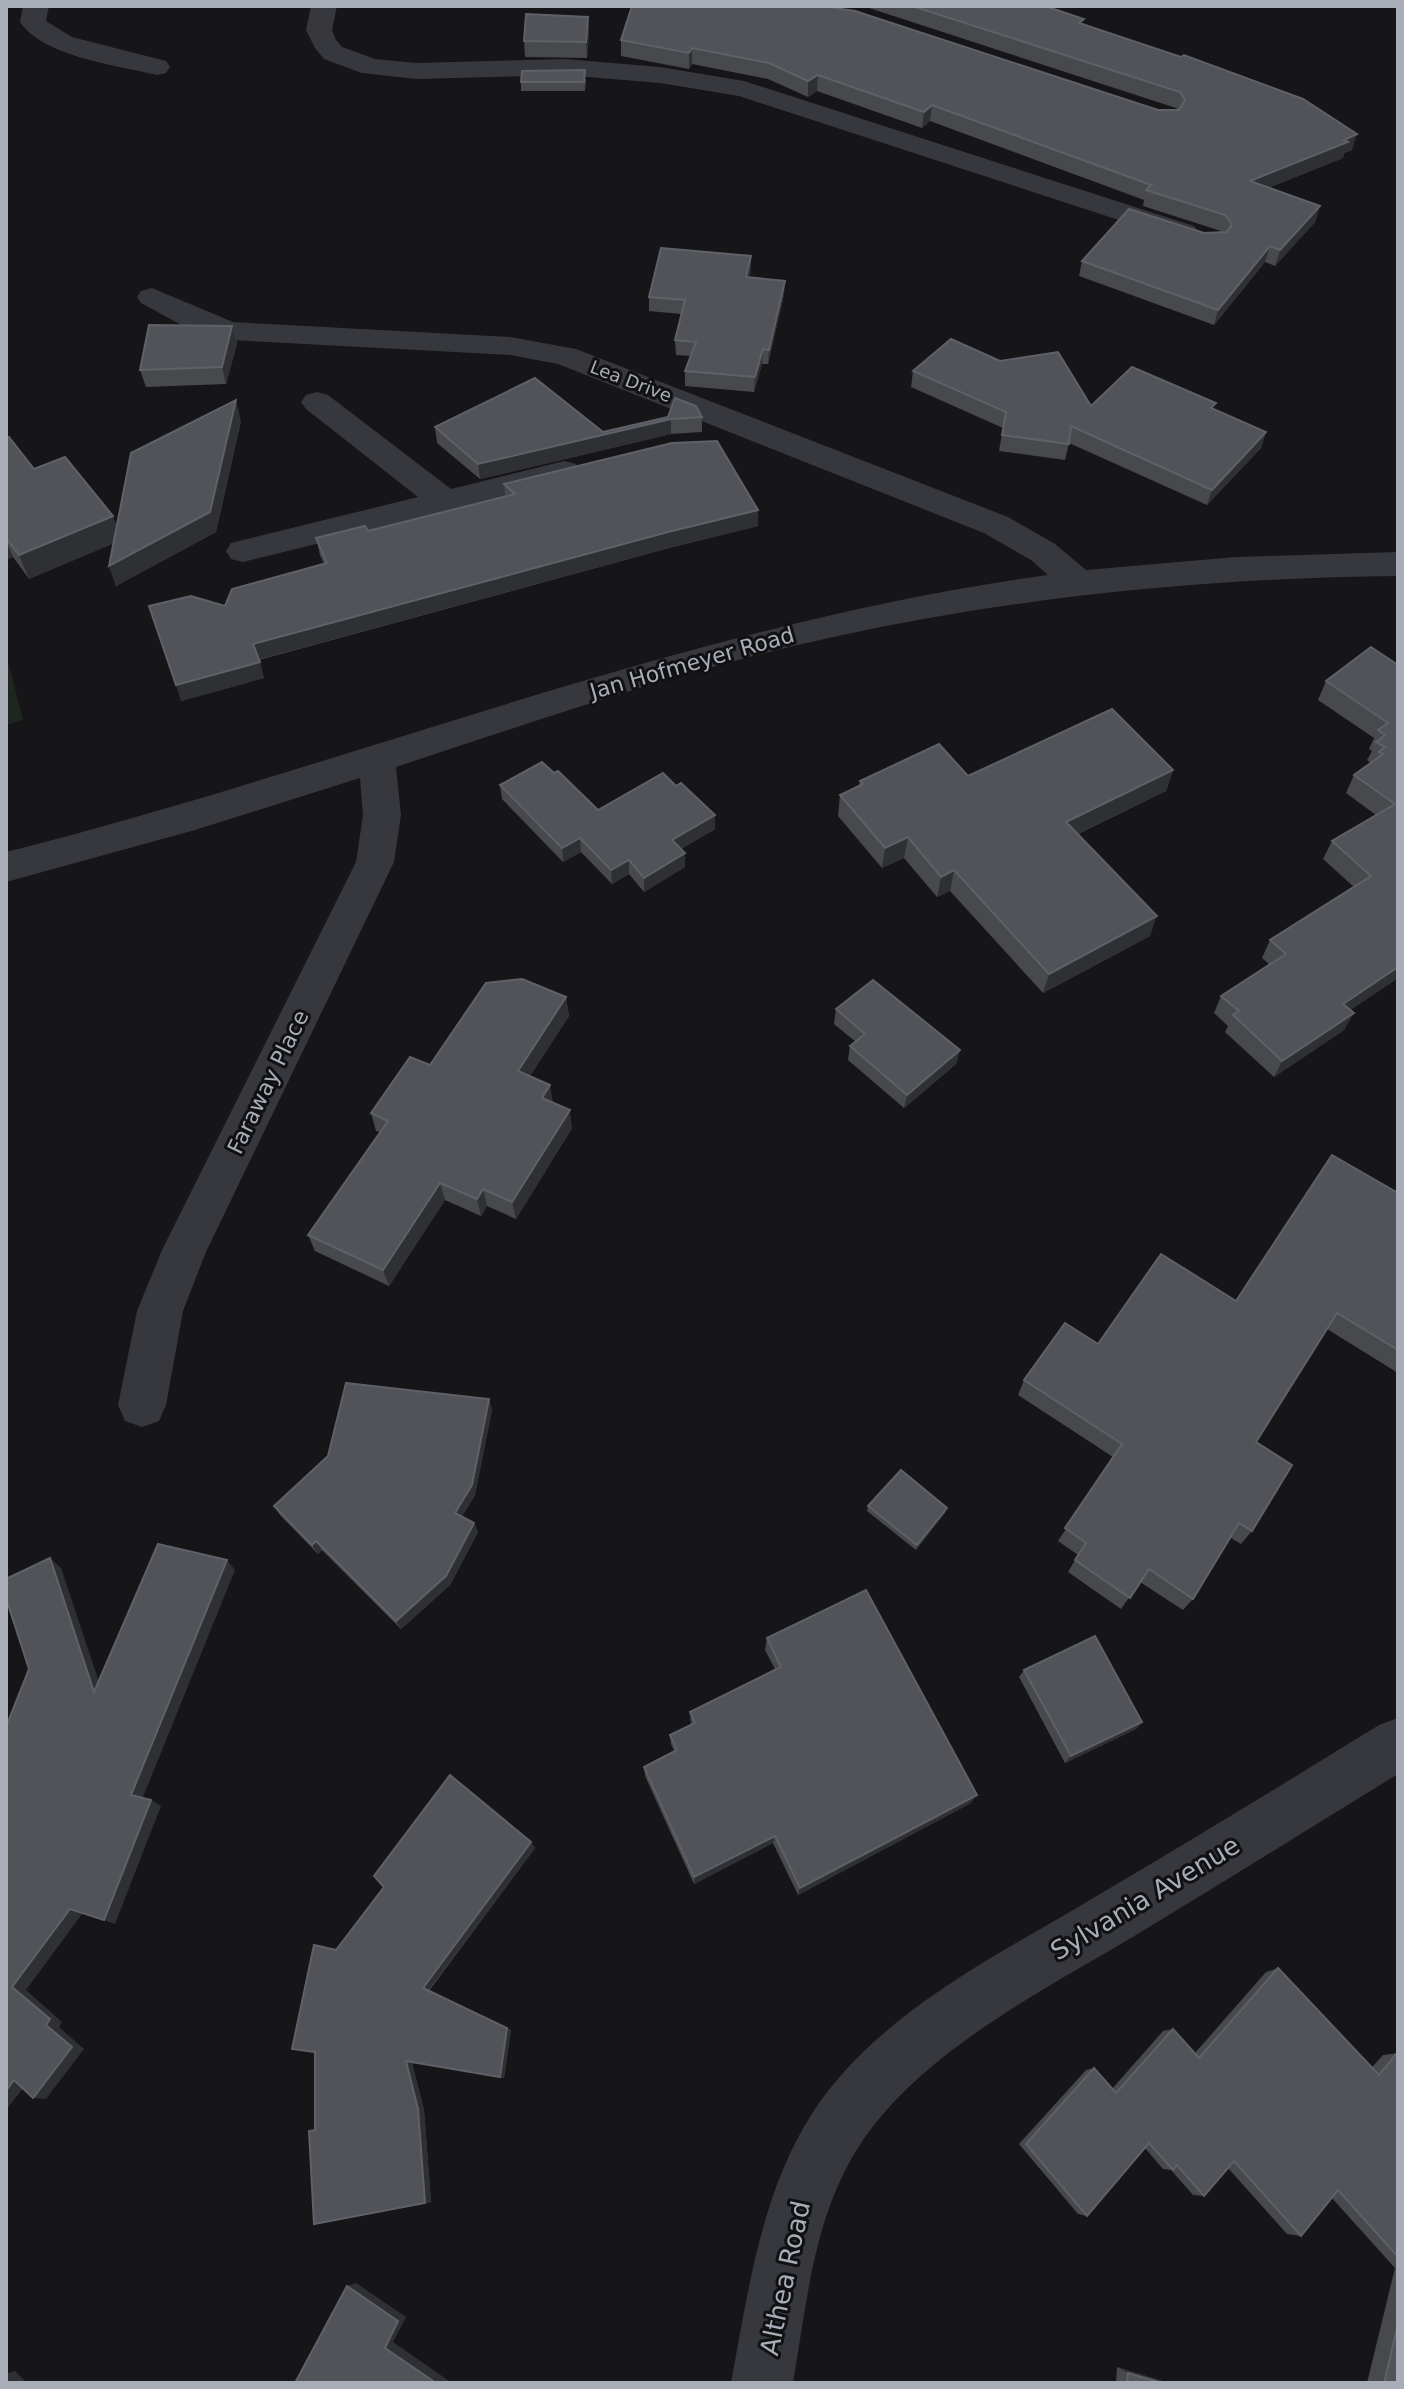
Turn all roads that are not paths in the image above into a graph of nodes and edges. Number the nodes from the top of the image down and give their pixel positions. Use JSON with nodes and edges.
{"nodes":[{"id":1,"x":36,"y":6,"type":"edge"},
{"id":2,"x":324,"y":6,"type":"edge"},
{"id":3,"x":157,"y":67,"type":"dead end"},
{"id":4,"x":1210,"y":240,"type":"edge"},
{"id":5,"x":152,"y":297,"type":"dead end"},
{"id":6,"x":317,"y":402,"type":"dead end"},
{"id":7,"x":785,"y":442,"type":"junction"},
{"id":8,"x":715,"y":445,"type":"edge"},
{"id":9,"x":588,"y":467,"type":"edge"},
{"id":10,"x":445,"y":501,"type":"junction"},
{"id":11,"x":243,"y":551,"type":"dead end"},
{"id":12,"x":1398,"y":564,"type":"edge"},
{"id":13,"x":1076,"y":581,"type":"junction"},
{"id":14,"x":377,"y":759,"type":"junction"},
{"id":15,"x":15,"y":867,"type":"edge"},
{"id":16,"x":142,"y":1405,"type":"dead end"},
{"id":17,"x":1398,"y":1744,"type":"edge"},
{"id":18,"x":898,"y":2061,"type":"joint"},
{"id":19,"x":762,"y":2383,"type":"edge"}],
"edges":[{"from":1,"to":3,"type":"street"},
{"from":2,"to":4,"type":"street"},
{"from":5,"to":7,"type":"street","name":"Lea Drive"},
{"from":6,"to":10,"type":"street"},
{"from":7,"to":8,"type":"street"},
{"from":7,"to":13,"type":"street","name":"Lea Drive"},
{"from":9,"to":10,"type":"street"},
{"from":10,"to":11,"type":"street"},
{"from":12,"to":13,"type":"street","name":"Jan Hofmeyer Road"},
{"from":13,"to":14,"type":"street","name":"Jan Hofmeyer Road"},
{"from":14,"to":15,"type":"street","name":"Jan Hofmeyer Road"},
{"from":14,"to":16,"type":"street","name":"Faraway Place"},
{"from":17,"to":18,"type":"street","name":"Sylvania Avenue"},
{"from":18,"to":19,"type":"street","name":"Althea Road"}]}
